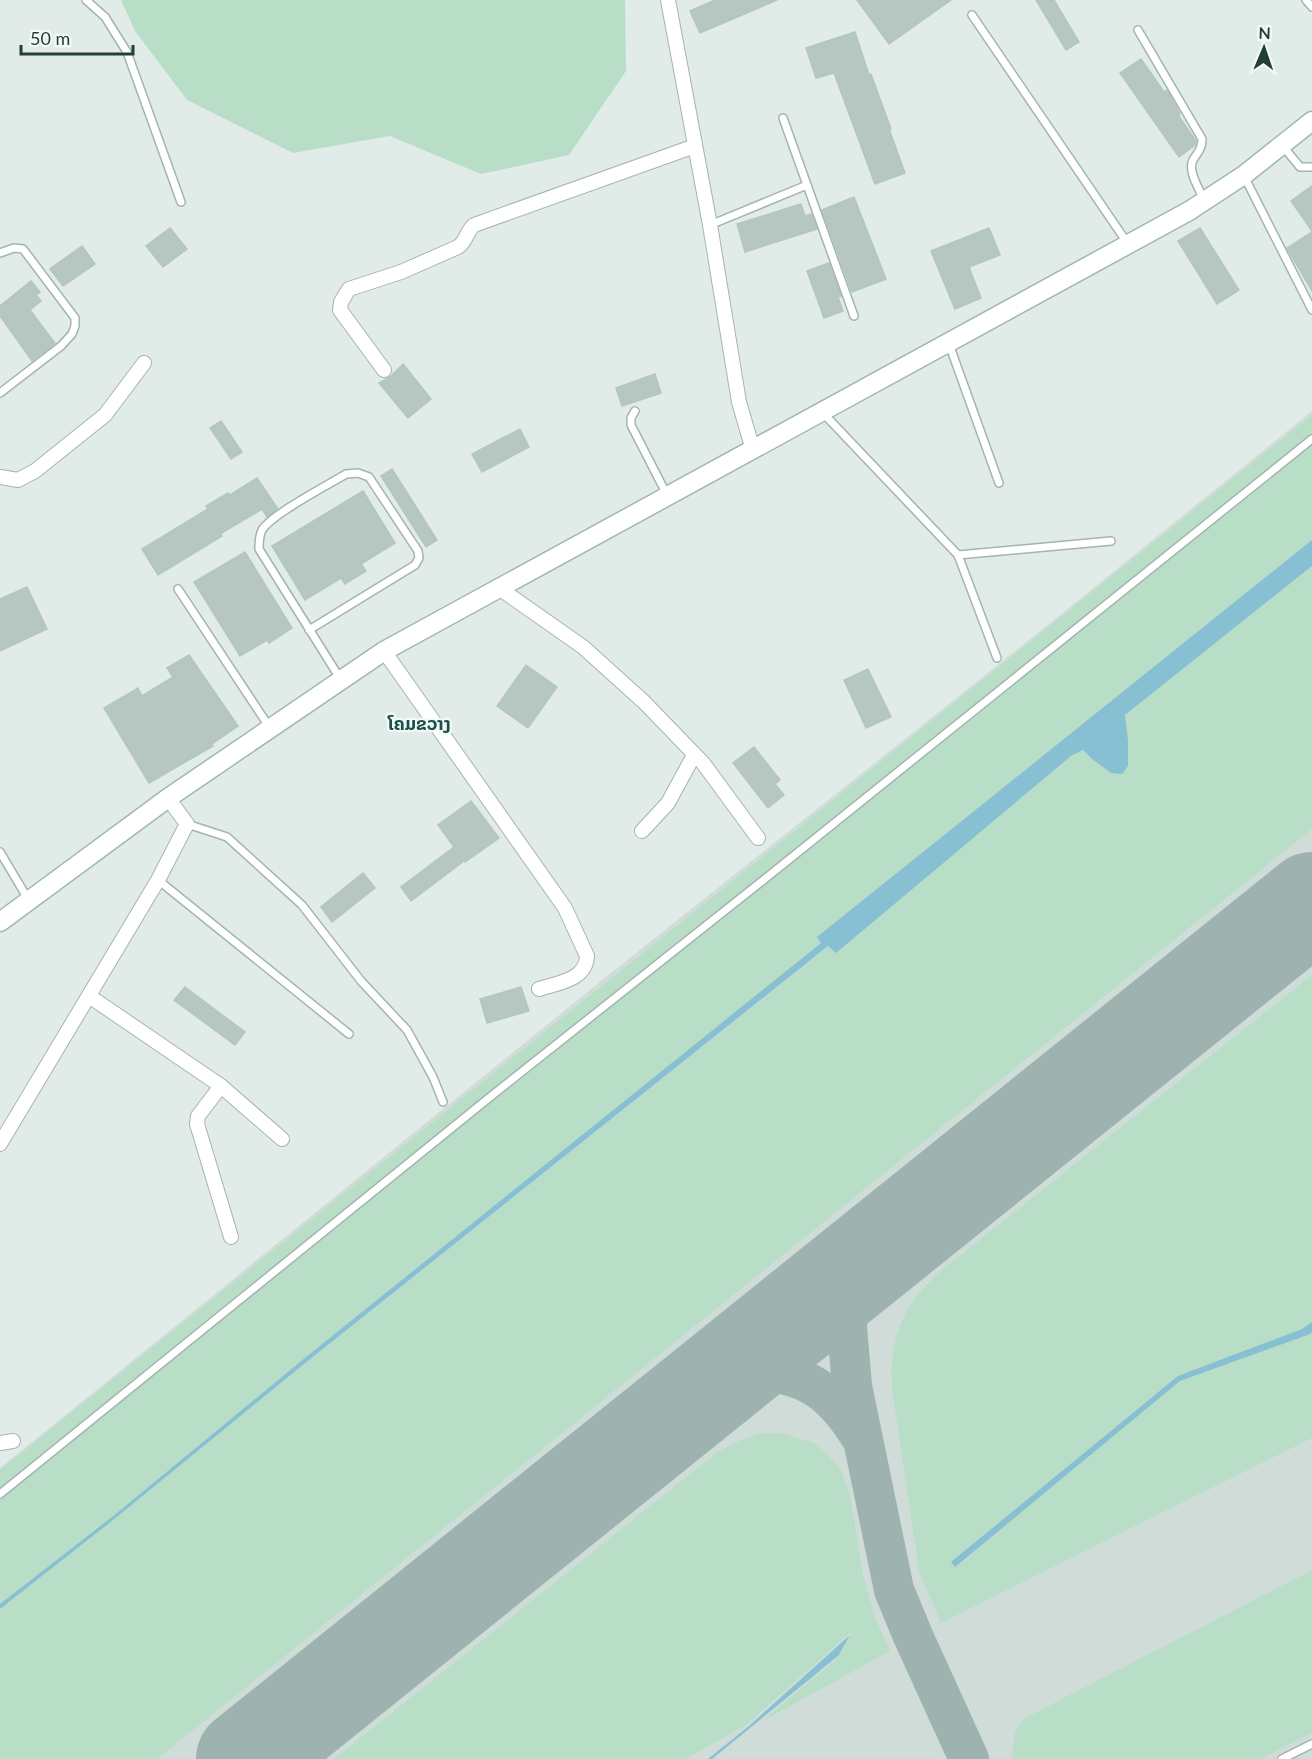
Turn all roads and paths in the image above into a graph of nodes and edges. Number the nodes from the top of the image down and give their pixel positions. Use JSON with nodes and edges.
{"nodes":[{"id":1,"x":86,"y":0,"type":"edge"},
{"id":2,"x":668,"y":0,"type":"edge"},
{"id":3,"x":1306,"y":0,"type":"edge"},
{"id":4,"x":1312,"y":7,"type":"edge"},
{"id":5,"x":972,"y":15,"type":"dead end"},
{"id":6,"x":1138,"y":30,"type":"dead end"},
{"id":7,"x":783,"y":118,"type":"dead end"},
{"id":8,"x":1312,"y":121,"type":"edge"},
{"id":9,"x":1282,"y":145,"type":"junction"},
{"id":10,"x":695,"y":146,"type":"junction"},
{"id":11,"x":1312,"y":167,"type":"edge"},
{"id":12,"x":1244,"y":175,"type":"junction"},
{"id":13,"x":807,"y":185,"type":"junction"},
{"id":14,"x":1204,"y":200,"type":"junction"},
{"id":15,"x":180,"y":202,"type":"dead end"},
{"id":16,"x":710,"y":225,"type":"junction"},
{"id":17,"x":1128,"y":244,"type":"junction"},
{"id":18,"x":0,"y":253,"type":"edge"},
{"id":19,"x":1312,"y":310,"type":"edge"},
{"id":20,"x":854,"y":316,"type":"dead end"},
{"id":21,"x":948,"y":342,"type":"junction"},
{"id":22,"x":144,"y":363,"type":"dead end"},
{"id":23,"x":384,"y":370,"type":"dead end"},
{"id":24,"x":0,"y":393,"type":"edge"},
{"id":25,"x":635,"y":411,"type":"dead end"},
{"id":26,"x":822,"y":411,"type":"junction"},
{"id":27,"x":1312,"y":439,"type":"edge"},
{"id":28,"x":753,"y":450,"type":"junction"},
{"id":29,"x":0,"y":477,"type":"edge"},
{"id":30,"x":999,"y":483,"type":"dead end"},
{"id":31,"x":668,"y":496,"type":"junction"},
{"id":32,"x":1111,"y":541,"type":"dead end"},
{"id":33,"x":958,"y":555,"type":"junction"},
{"id":34,"x":499,"y":588,"type":"junction"},
{"id":35,"x":178,"y":589,"type":"dead end"},
{"id":36,"x":309,"y":630,"type":"junction"},
{"id":37,"x":384,"y":651,"type":"junction"},
{"id":38,"x":997,"y":658,"type":"dead end"},
{"id":39,"x":341,"y":680,"type":"junction"},
{"id":40,"x":270,"y":728,"type":"junction"},
{"id":41,"x":694,"y":755,"type":"junction"},
{"id":42,"x":168,"y":798,"type":"junction"},
{"id":43,"x":188,"y":824,"type":"junction"},
{"id":44,"x":642,"y":831,"type":"dead end"},
{"id":45,"x":758,"y":838,"type":"dead end"},
{"id":46,"x":0,"y":852,"type":"edge"},
{"id":47,"x":158,"y":880,"type":"junction"},
{"id":48,"x":29,"y":900,"type":"junction"},
{"id":49,"x":0,"y":922,"type":"edge"},
{"id":50,"x":539,"y":989,"type":"dead end"},
{"id":51,"x":88,"y":996,"type":"junction"},
{"id":52,"x":350,"y":1034,"type":"dead end"},
{"id":53,"x":221,"y":1086,"type":"junction"},
{"id":54,"x":443,"y":1102,"type":"dead end"},
{"id":55,"x":282,"y":1139,"type":"dead end"},
{"id":56,"x":0,"y":1144,"type":"edge"},
{"id":57,"x":231,"y":1238,"type":"dead end"},
{"id":58,"x":0,"y":1494,"type":"edge"},
{"id":59,"x":1312,"y":1744,"type":"edge"},
{"id":60,"x":1282,"y":1759,"type":"edge"}],
"edges":[{"from":1,"to":15,"type":"lane"},
{"from":2,"to":10,"type":"street"},
{"from":3,"to":4,"type":"lane"},
{"from":5,"to":17,"type":"lane"},
{"from":6,"to":14,"type":"lane"},
{"from":7,"to":13,"type":"lane"},
{"from":8,"to":9,"type":"main road"},
{"from":9,"to":11,"type":"lane"},
{"from":9,"to":12,"type":"main road"},
{"from":10,"to":16,"type":"street"},
{"from":10,"to":23,"type":"street"},
{"from":12,"to":14,"type":"main road"},
{"from":12,"to":19,"type":"lane"},
{"from":13,"to":16,"type":"lane"},
{"from":13,"to":20,"type":"lane"},
{"from":14,"to":17,"type":"main road"},
{"from":16,"to":28,"type":"street"},
{"from":17,"to":21,"type":"main road"},
{"from":18,"to":24,"type":"lane"},
{"from":21,"to":26,"type":"main road"},
{"from":21,"to":30,"type":"lane"},
{"from":22,"to":29,"type":"street"},
{"from":25,"to":31,"type":"lane"},
{"from":26,"to":28,"type":"main road"},
{"from":26,"to":33,"type":"lane"},
{"from":27,"to":58,"type":"lane"},
{"from":28,"to":31,"type":"main road"},
{"from":31,"to":34,"type":"main road"},
{"from":32,"to":33,"type":"lane"},
{"from":33,"to":38,"type":"lane"},
{"from":34,"to":37,"type":"main road"},
{"from":34,"to":41,"type":"street"},
{"from":35,"to":40,"type":"lane"},
{"from":36,"to":36,"type":"lane"},
{"from":36,"to":39,"type":"lane"},
{"from":37,"to":39,"type":"main road"},
{"from":37,"to":50,"type":"street"},
{"from":39,"to":40,"type":"main road"},
{"from":40,"to":42,"type":"main road"},
{"from":41,"to":44,"type":"street"},
{"from":41,"to":45,"type":"street"},
{"from":42,"to":43,"type":"street"},
{"from":42,"to":48,"type":"main road"},
{"from":43,"to":47,"type":"street"},
{"from":43,"to":54,"type":"lane"},
{"from":46,"to":48,"type":"lane"},
{"from":47,"to":51,"type":"street"},
{"from":47,"to":52,"type":"lane"},
{"from":48,"to":49,"type":"main road"},
{"from":51,"to":53,"type":"street"},
{"from":51,"to":56,"type":"street"},
{"from":53,"to":55,"type":"street"},
{"from":53,"to":57,"type":"street"},
{"from":59,"to":60,"type":"lane"}]}
